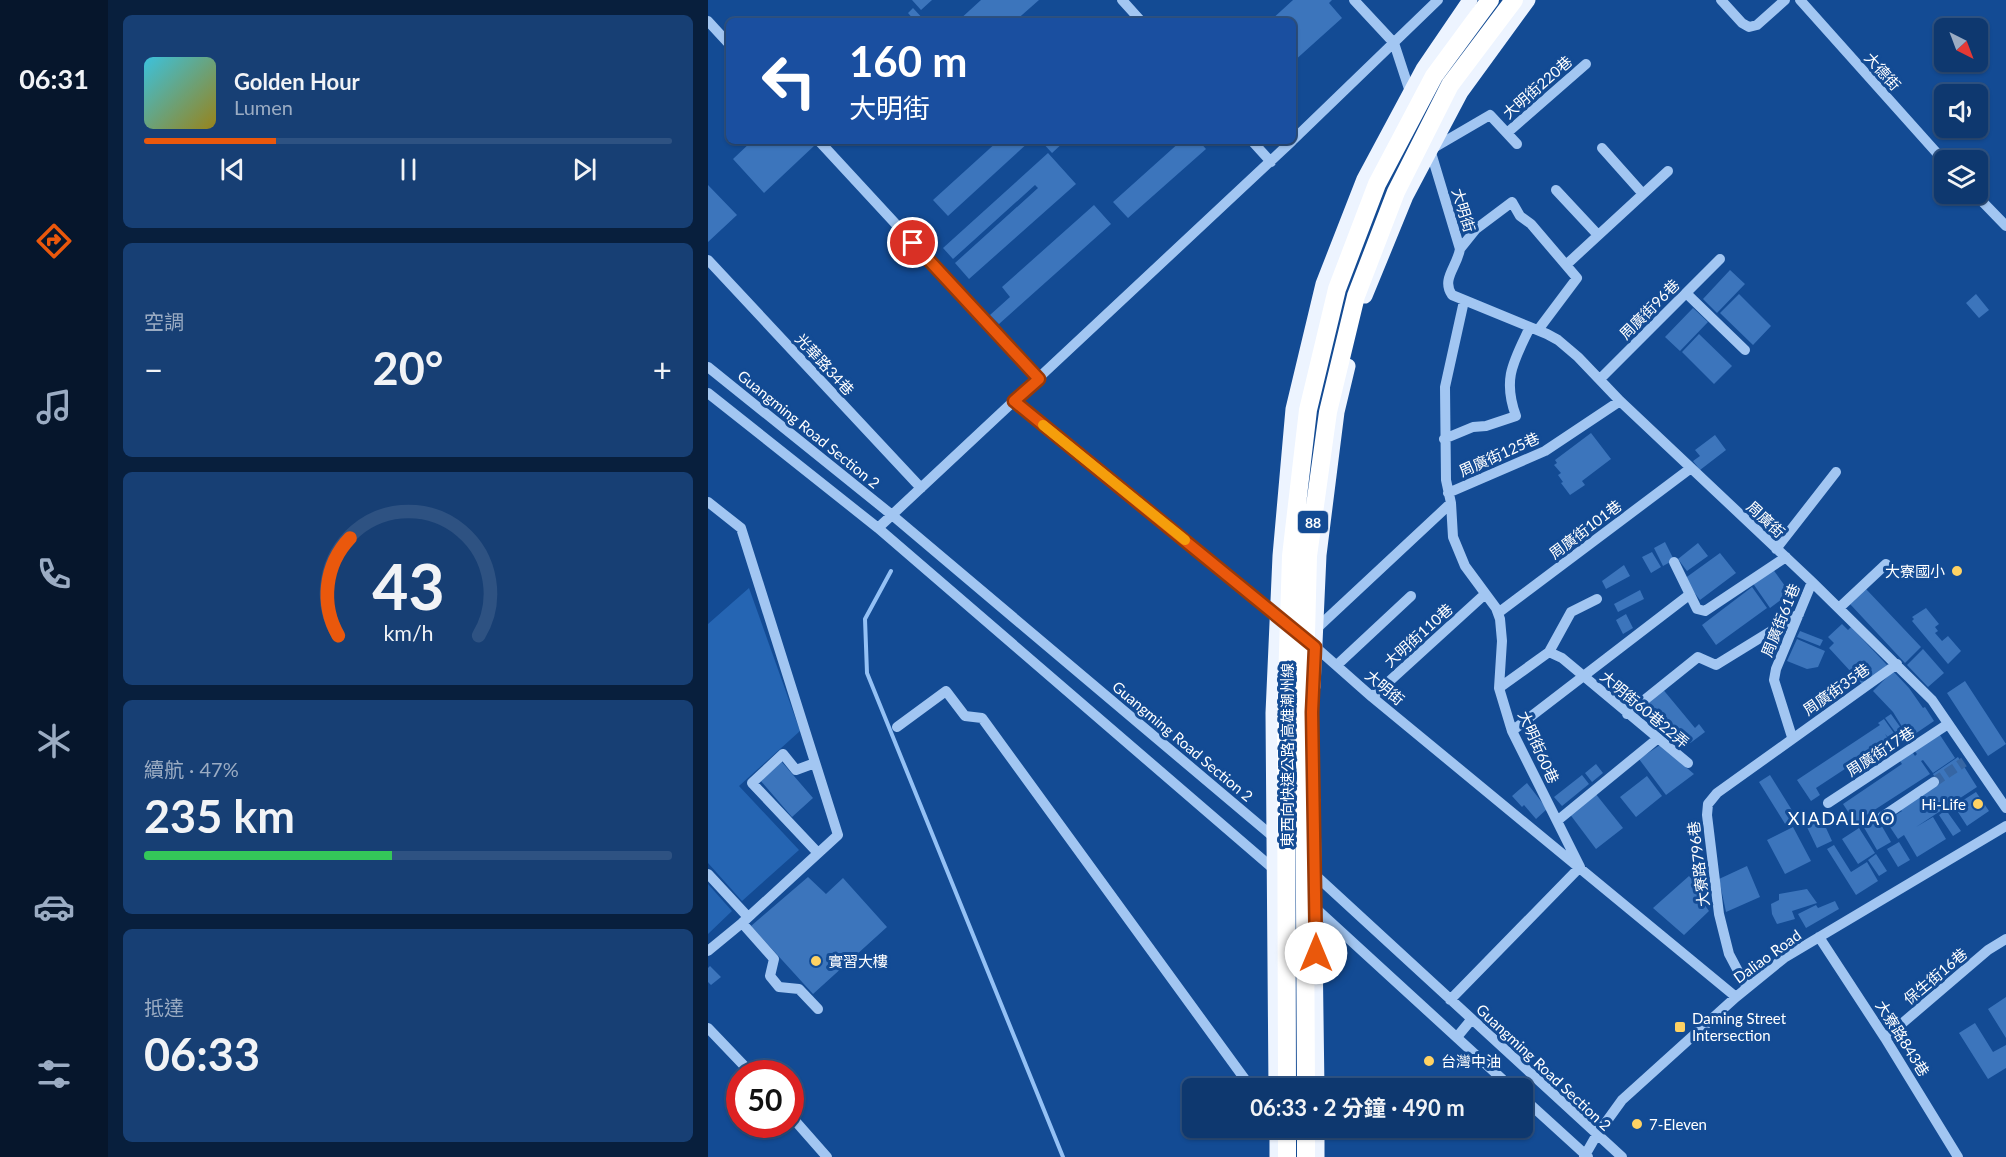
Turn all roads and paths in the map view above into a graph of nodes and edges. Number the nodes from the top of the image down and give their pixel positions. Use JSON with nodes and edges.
{"nodes":[{"id":1,"x":1122,"y":0,"type":"edge"},
{"id":2,"x":1354,"y":0,"type":"edge"},
{"id":3,"x":1438,"y":0,"type":"edge"},
{"id":4,"x":1470,"y":0,"type":"edge"},
{"id":5,"x":1491,"y":0,"type":"edge"},
{"id":6,"x":1514,"y":0,"type":"edge"},
{"id":7,"x":1528,"y":0,"type":"edge"},
{"id":8,"x":1721,"y":0,"type":"edge"},
{"id":9,"x":1785,"y":0,"type":"edge"},
{"id":10,"x":1800,"y":0,"type":"edge"},
{"id":11,"x":1139,"y":18,"type":"edge"},
{"id":12,"x":708,"y":21,"type":"edge"},
{"id":13,"x":726,"y":41,"type":"edge"},
{"id":14,"x":1394,"y":42,"type":"junction"},
{"id":15,"x":1586,"y":64,"type":"dead end"},
{"id":16,"x":1410,"y":92,"type":"junction"},
{"id":17,"x":1507,"y":134,"type":"junction"},
{"id":18,"x":1296,"y":138,"type":"edge"},
{"id":19,"x":822,"y":144,"type":"edge"},
{"id":20,"x":1255,"y":144,"type":"edge"},
{"id":21,"x":1290,"y":144,"type":"edge"},
{"id":22,"x":1517,"y":144,"type":"dead end"},
{"id":23,"x":1602,"y":148,"type":"dead end"},
{"id":24,"x":1430,"y":150,"type":"junction"},
{"id":25,"x":1935,"y":150,"type":"edge"},
{"id":26,"x":1271,"y":162,"type":"junction"},
{"id":27,"x":1668,"y":171,"type":"dead end"},
{"id":28,"x":1556,"y":190,"type":"dead end"},
{"id":29,"x":1643,"y":194,"type":"junction"},
{"id":30,"x":1985,"y":204,"type":"edge"},
{"id":31,"x":2006,"y":226,"type":"edge"},
{"id":32,"x":1598,"y":235,"type":"junction"},
{"id":33,"x":1460,"y":249,"type":"junction"},
{"id":34,"x":1720,"y":259,"type":"dead end"},
{"id":35,"x":708,"y":260,"type":"edge"},
{"id":36,"x":1566,"y":265,"type":"junction"},
{"id":37,"x":1686,"y":293,"type":"junction"},
{"id":38,"x":1464,"y":301,"type":"junction"},
{"id":39,"x":1534,"y":329,"type":"junction"},
{"id":40,"x":1745,"y":350,"type":"dead end"},
{"id":41,"x":708,"y":367,"type":"edge"},
{"id":42,"x":1039,"y":379,"type":"junction"},
{"id":43,"x":1600,"y":379,"type":"junction"},
{"id":44,"x":708,"y":393,"type":"edge"},
{"id":45,"x":1014,"y":401,"type":"junction"},
{"id":46,"x":1620,"y":401,"type":"junction"},
{"id":47,"x":1444,"y":440,"type":"junction"},
{"id":48,"x":1691,"y":468,"type":"junction"},
{"id":49,"x":1836,"y":472,"type":"dead end"},
{"id":50,"x":921,"y":488,"type":"junction"},
{"id":51,"x":1450,"y":498,"type":"junction"},
{"id":52,"x":708,"y":502,"type":"edge"},
{"id":53,"x":892,"y":515,"type":"junction"},
{"id":54,"x":878,"y":528,"type":"junction"},
{"id":55,"x":1776,"y":549,"type":"junction"},
{"id":56,"x":1786,"y":557,"type":"junction"},
{"id":57,"x":1674,"y":562,"type":"dead end"},
{"id":58,"x":1886,"y":564,"type":"dead end"},
{"id":59,"x":1812,"y":582,"type":"junction"},
{"id":60,"x":1484,"y":595,"type":"junction"},
{"id":61,"x":1689,"y":595,"type":"junction"},
{"id":62,"x":1411,"y":596,"type":"dead end"},
{"id":63,"x":1597,"y":599,"type":"dead end"},
{"id":64,"x":1839,"y":608,"type":"junction"},
{"id":65,"x":1498,"y":613,"type":"junction"},
{"id":66,"x":1799,"y":614,"type":"junction"},
{"id":67,"x":1277,"y":615,"type":"junction"},
{"id":68,"x":1316,"y":629,"type":"junction"},
{"id":69,"x":1315,"y":647,"type":"junction"},
{"id":70,"x":1549,"y":652,"type":"junction"},
{"id":71,"x":1897,"y":664,"type":"junction"},
{"id":72,"x":1336,"y":665,"type":"junction"},
{"id":73,"x":1583,"y":677,"type":"junction"},
{"id":74,"x":1499,"y":688,"type":"junction"},
{"id":75,"x":1372,"y":697,"type":"junction"},
{"id":76,"x":1627,"y":714,"type":"junction"},
{"id":77,"x":1948,"y":724,"type":"junction"},
{"id":78,"x":897,"y":727,"type":"dead end"},
{"id":79,"x":1512,"y":731,"type":"junction"},
{"id":80,"x":1792,"y":737,"type":"junction"},
{"id":81,"x":1657,"y":739,"type":"junction"},
{"id":82,"x":815,"y":763,"type":"junction"},
{"id":83,"x":1688,"y":764,"type":"dead end"},
{"id":84,"x":1934,"y":782,"type":"tunnel mouth"},
{"id":85,"x":1828,"y":803,"type":"dead end"},
{"id":86,"x":2006,"y":808,"type":"edge"},
{"id":87,"x":1882,"y":816,"type":"dead end"},
{"id":88,"x":1557,"y":821,"type":"junction"},
{"id":89,"x":2006,"y":826,"type":"edge"},
{"id":90,"x":1274,"y":838,"type":"junction"},
{"id":91,"x":818,"y":853,"type":"junction"},
{"id":92,"x":1580,"y":867,"type":"junction"},
{"id":93,"x":1273,"y":868,"type":"junction"},
{"id":94,"x":708,"y":874,"type":"edge"},
{"id":95,"x":1314,"y":875,"type":"junction"},
{"id":96,"x":1315,"y":908,"type":"junction"},
{"id":97,"x":745,"y":920,"type":"junction"},
{"id":98,"x":1819,"y":937,"type":"junction"},
{"id":99,"x":2006,"y":939,"type":"edge"},
{"id":100,"x":708,"y":951,"type":"edge"},
{"id":101,"x":1747,"y":988,"type":"junction"},
{"id":102,"x":1736,"y":997,"type":"junction"},
{"id":103,"x":1450,"y":1000,"type":"junction"},
{"id":104,"x":818,"y":1008,"type":"dead end"},
{"id":105,"x":1472,"y":1020,"type":"junction"},
{"id":106,"x":708,"y":1028,"type":"edge"},
{"id":107,"x":1457,"y":1037,"type":"junction"},
{"id":108,"x":1885,"y":1038,"type":"junction"},
{"id":109,"x":739,"y":1060,"type":"edge"},
{"id":110,"x":1244,"y":1078,"type":"edge"},
{"id":111,"x":1276,"y":1078,"type":"edge"},
{"id":112,"x":1287,"y":1078,"type":"edge"},
{"id":113,"x":1306,"y":1078,"type":"edge"},
{"id":114,"x":1317,"y":1078,"type":"edge"},
{"id":115,"x":1501,"y":1078,"type":"edge"},
{"id":116,"x":1533,"y":1108,"type":"edge"},
{"id":117,"x":804,"y":1131,"type":"edge"},
{"id":118,"x":1596,"y":1136,"type":"junction"},
{"id":119,"x":1278,"y":1138,"type":"edge"},
{"id":120,"x":1286,"y":1138,"type":"edge"},
{"id":121,"x":1287,"y":1138,"type":"edge"},
{"id":122,"x":1306,"y":1138,"type":"edge"},
{"id":123,"x":1317,"y":1138,"type":"edge"},
{"id":124,"x":1585,"y":1156,"type":"edge"},
{"id":125,"x":827,"y":1157,"type":"edge"},
{"id":126,"x":1277,"y":1157,"type":"edge"},
{"id":127,"x":1287,"y":1157,"type":"edge"},
{"id":128,"x":1299,"y":1157,"type":"edge"},
{"id":129,"x":1306,"y":1157,"type":"edge"},
{"id":130,"x":1317,"y":1157,"type":"edge"},
{"id":131,"x":1622,"y":1157,"type":"edge"},
{"id":132,"x":1958,"y":1157,"type":"edge"}],
"edges":[{"from":1,"to":11,"type":"street"},
{"from":2,"to":14,"type":"street","name":"大明街"},
{"from":3,"to":14,"type":"street"},
{"from":4,"to":16,"type":"main road"},
{"from":5,"to":112,"type":"highway","name":"東西向快速公路 高雄潮州線","number":"88","bridge":true},
{"from":6,"to":113,"type":"highway","name":"東西向快速公路 高雄潮州線","number":"88","bridge":true},
{"from":7,"to":24,"type":"main road"},
{"from":8,"to":9,"type":"street"},
{"from":10,"to":25,"type":"street","name":"大德街"},
{"from":12,"to":13,"type":"street"},
{"from":14,"to":16,"type":"street","name":"大明街"},
{"from":14,"to":18,"type":"street"},
{"from":15,"to":17,"type":"street","name":"大明街220巷"},
{"from":16,"to":24,"type":"street","name":"大明街"},
{"from":16,"to":67,"type":"main road"},
{"from":17,"to":22,"type":"street","name":"大明街220巷"},
{"from":17,"to":24,"type":"street","name":"大明街220巷"},
{"from":19,"to":42,"type":"street"},
{"from":20,"to":26,"type":"street"},
{"from":21,"to":26,"type":"street"},
{"from":23,"to":29,"type":"street"},
{"from":24,"to":33,"type":"street","name":"大明街"},
{"from":24,"to":68,"type":"main road"},
{"from":26,"to":42,"type":"street"},
{"from":27,"to":29,"type":"street"},
{"from":28,"to":32,"type":"street"},
{"from":29,"to":32,"type":"street"},
{"from":30,"to":31,"type":"street"},
{"from":32,"to":36,"type":"street"},
{"from":33,"to":36,"type":"street"},
{"from":33,"to":38,"type":"street","name":"大明街"},
{"from":34,"to":37,"type":"street","name":"周廣街96巷"},
{"from":35,"to":50,"type":"street","name":"光華路34巷"},
{"from":36,"to":39,"type":"street"},
{"from":37,"to":40,"type":"street"},
{"from":37,"to":43,"type":"street","name":"周廣街96巷"},
{"from":38,"to":39,"type":"street","name":"周廣街"},
{"from":38,"to":47,"type":"street"},
{"from":39,"to":43,"type":"street","name":"周廣街"},
{"from":39,"to":47,"type":"street"},
{"from":41,"to":53,"type":"street","name":"Guangming Road Section 2"},
{"from":42,"to":45,"type":"street"},
{"from":43,"to":46,"type":"street","name":"周廣街"},
{"from":44,"to":54,"type":"street"},
{"from":45,"to":50,"type":"street"},
{"from":45,"to":67,"type":"street","name":"大明街"},
{"from":46,"to":48,"type":"street","name":"周廣街"},
{"from":46,"to":51,"type":"street","name":"周廣街125巷"},
{"from":47,"to":51,"type":"street"},
{"from":48,"to":55,"type":"street","name":"周廣街"},
{"from":48,"to":65,"type":"street","name":"周廣街101巷"},
{"from":49,"to":55,"type":"street"},
{"from":50,"to":53,"type":"street"},
{"from":51,"to":60,"type":"street"},
{"from":51,"to":68,"type":"street"},
{"from":52,"to":82,"type":"street"},
{"from":53,"to":54,"type":"street"},
{"from":53,"to":90,"type":"street","name":"Guangming Road Section 2"},
{"from":54,"to":93,"type":"street"},
{"from":55,"to":56,"type":"street","name":"周廣街"},
{"from":56,"to":59,"type":"street","name":"周廣街"},
{"from":56,"to":61,"type":"street"},
{"from":57,"to":61,"type":"street"},
{"from":58,"to":64,"type":"street"},
{"from":59,"to":64,"type":"street","name":"周廣街"},
{"from":59,"to":66,"type":"street","name":"周廣街61巷"},
{"from":60,"to":65,"type":"street"},
{"from":60,"to":75,"type":"street","name":"大明街110巷"},
{"from":61,"to":73,"type":"street","name":"大明街60巷22弄"},
{"from":62,"to":72,"type":"street"},
{"from":63,"to":70,"type":"street"},
{"from":64,"to":71,"type":"street","name":"周廣街"},
{"from":65,"to":74,"type":"street","name":"大明街60巷"},
{"from":66,"to":76,"type":"street"},
{"from":66,"to":80,"type":"street","name":"周廣街61巷"},
{"from":67,"to":69,"type":"street","name":"大明街"},
{"from":67,"to":90,"type":"main road"},
{"from":68,"to":69,"type":"main road"},
{"from":69,"to":72,"type":"street","name":"大明街"},
{"from":69,"to":95,"type":"main road"},
{"from":70,"to":73,"type":"street","name":"大明街60巷22弄"},
{"from":70,"to":74,"type":"street"},
{"from":71,"to":77,"type":"street","name":"周廣街"},
{"from":71,"to":80,"type":"street","name":"周廣街35巷"},
{"from":72,"to":75,"type":"street","name":"大明街"},
{"from":73,"to":76,"type":"street","name":"大明街60巷22弄"},
{"from":73,"to":79,"type":"street","name":"大明街60巷22弄"},
{"from":74,"to":79,"type":"street","name":"大明街60巷"},
{"from":75,"to":92,"type":"street","name":"大明街"},
{"from":76,"to":81,"type":"street","name":"大明街60巷22弄"},
{"from":77,"to":85,"type":"street","name":"周廣街17巷"},
{"from":77,"to":86,"type":"street","name":"周廣街"},
{"from":78,"to":110,"type":"street"},
{"from":79,"to":88,"type":"street","name":"大明街60巷"},
{"from":80,"to":101,"type":"street","name":"大寮路796巷"},
{"from":81,"to":83,"type":"street","name":"大明街60巷22弄"},
{"from":81,"to":88,"type":"street"},
{"from":82,"to":91,"type":"street"},
{"from":82,"to":91,"type":"street"},
{"from":84,"to":87,"type":"street"},
{"from":88,"to":92,"type":"street","name":"大明街60巷"},
{"from":89,"to":98,"type":"street","name":"Daliao Road"},
{"from":90,"to":93,"type":"main road"},
{"from":90,"to":95,"type":"street","name":"Guangming Road Section 2"},
{"from":91,"to":97,"type":"street"},
{"from":92,"to":102,"type":"street","name":"大明街"},
{"from":92,"to":103,"type":"street"},
{"from":93,"to":96,"type":"street"},
{"from":93,"to":111,"type":"main road"},
{"from":94,"to":97,"type":"street"},
{"from":95,"to":96,"type":"main road"},
{"from":95,"to":103,"type":"street","name":"Guangming Road Section 2"},
{"from":96,"to":107,"type":"street"},
{"from":96,"to":114,"type":"main road"},
{"from":97,"to":100,"type":"street"},
{"from":97,"to":104,"type":"street"},
{"from":98,"to":101,"type":"street","name":"Daliao Road"},
{"from":98,"to":108,"type":"street","name":"大寮路843巷"},
{"from":99,"to":108,"type":"street","name":"保生街16巷"},
{"from":101,"to":102,"type":"street","name":"Daliao Road"},
{"from":102,"to":118,"type":"street","name":"Daliao Road"},
{"from":103,"to":105,"type":"street","name":"Guangming Road Section 2"},
{"from":105,"to":107,"type":"street"},
{"from":105,"to":118,"type":"street","name":"Guangming Road Section 2"},
{"from":106,"to":109,"type":"street"},
{"from":107,"to":115,"type":"street"},
{"from":108,"to":132,"type":"street","name":"大寮路843巷"},
{"from":116,"to":124,"type":"street"},
{"from":117,"to":125,"type":"street"},
{"from":118,"to":124,"type":"street","name":"Daliao Road"},
{"from":118,"to":131,"type":"street","name":"Guangming Road Section 2"},
{"from":119,"to":126,"type":"main road"},
{"from":120,"to":128,"type":"street"},
{"from":121,"to":127,"type":"highway","bridge":true},
{"from":122,"to":129,"type":"highway"},
{"from":123,"to":130,"type":"main road"}]}
